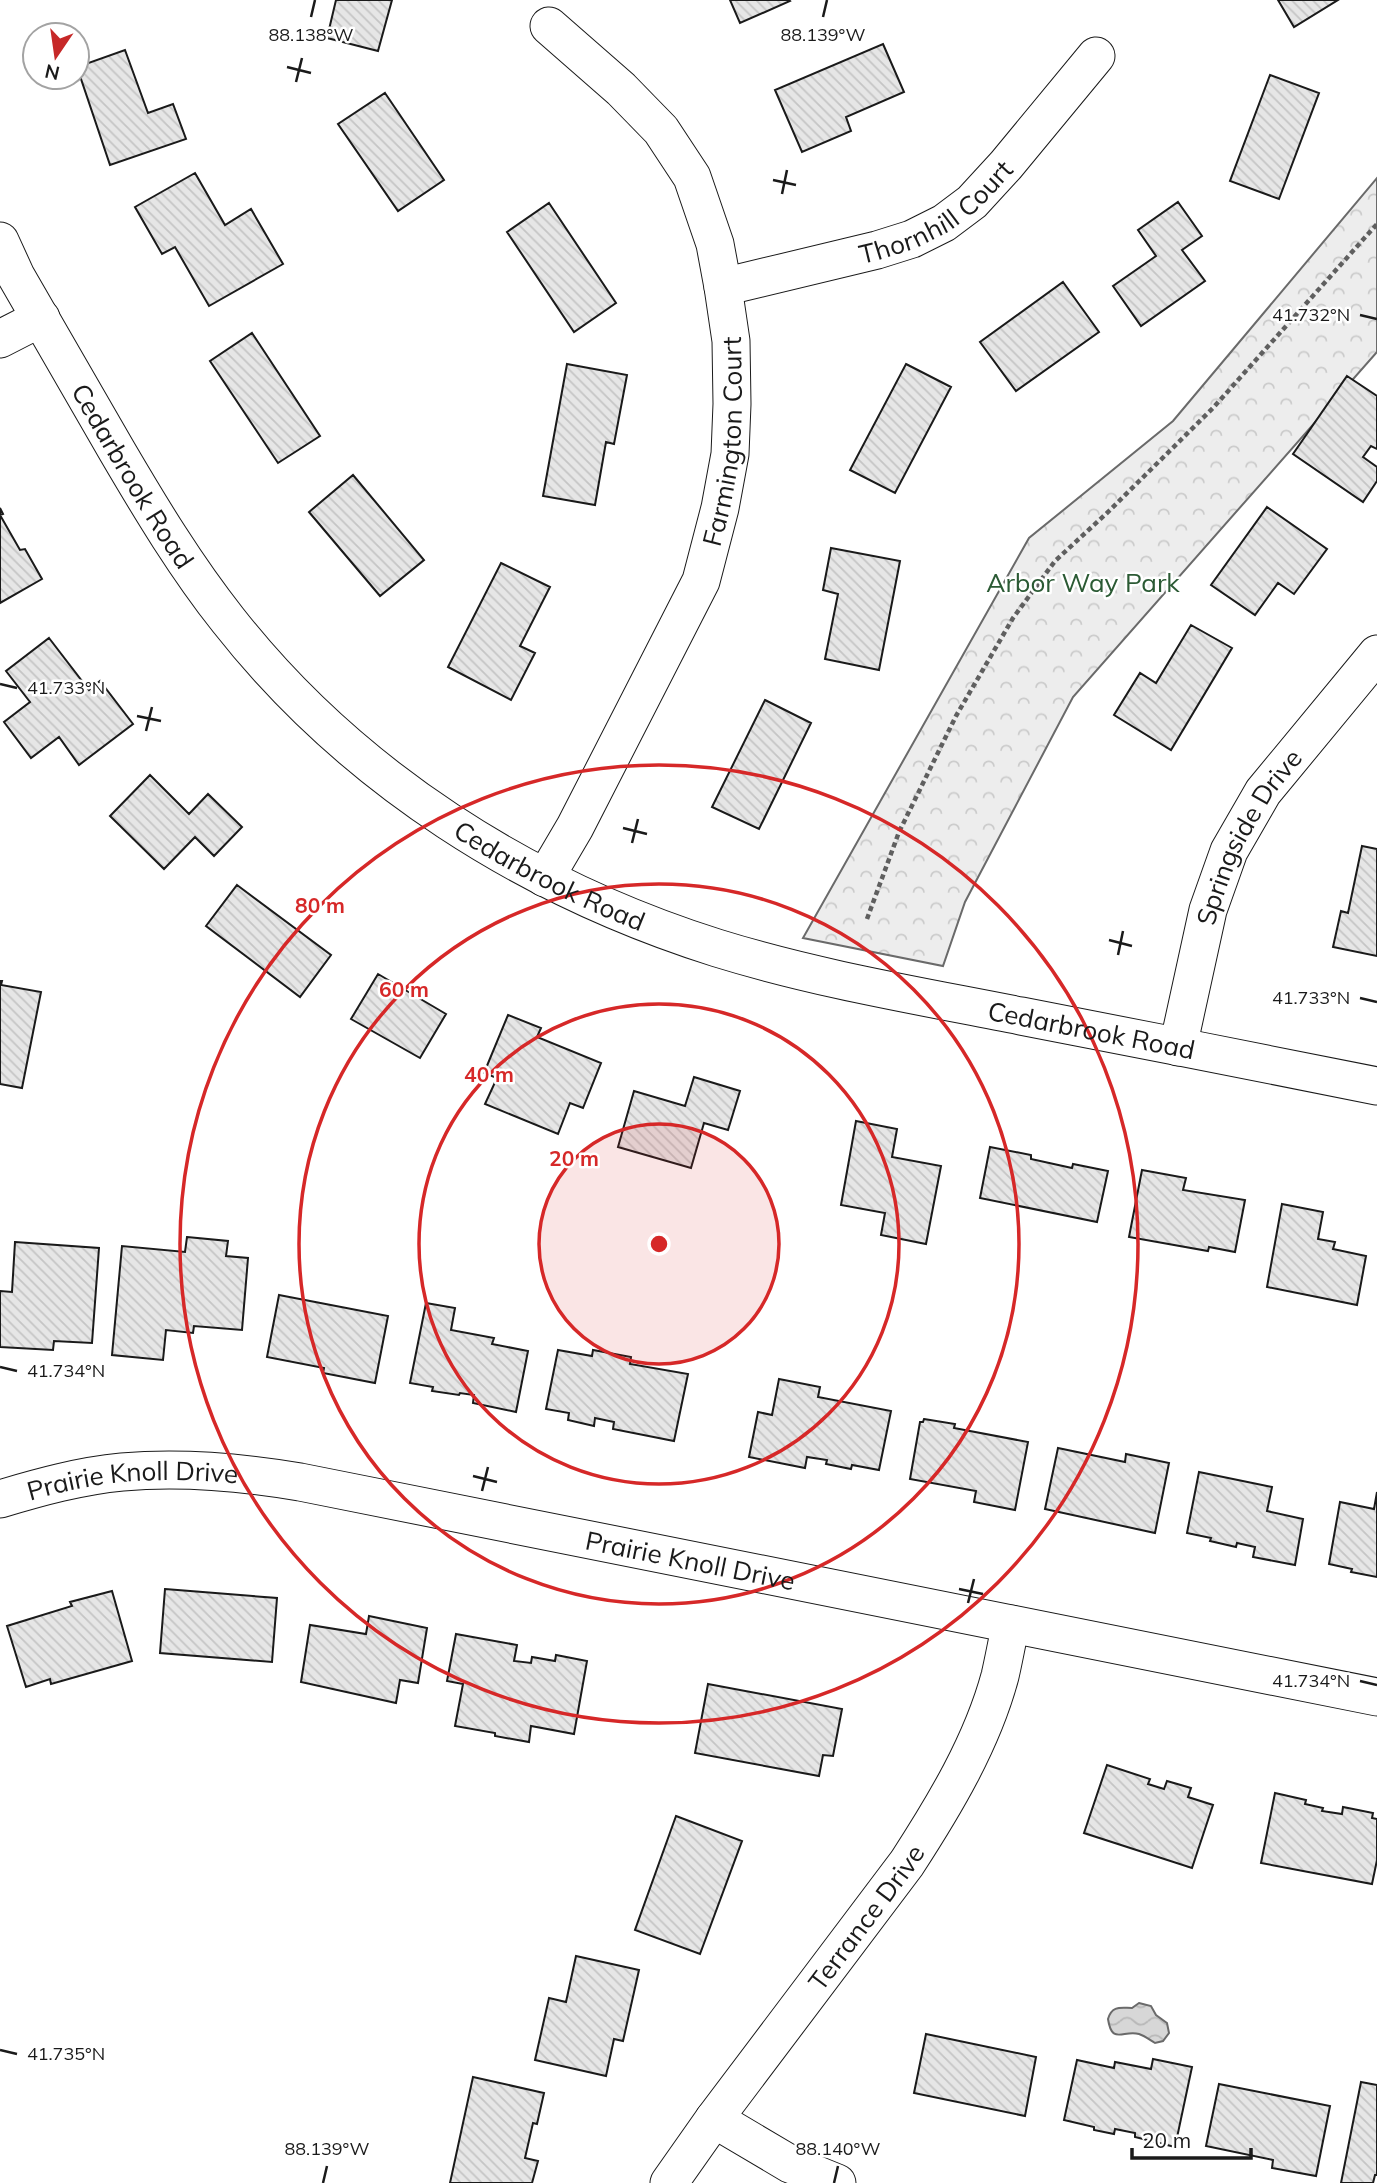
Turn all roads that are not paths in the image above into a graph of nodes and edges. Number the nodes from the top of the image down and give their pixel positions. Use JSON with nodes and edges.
{"nodes":[{"id":1,"x":549,"y":26,"type":"dead end"},
{"id":2,"x":1096,"y":55,"type":"dead end"},
{"id":3,"x":0,"y":241,"type":"edge"},
{"id":4,"x":723,"y":287,"type":"junction"},
{"id":5,"x":41,"y":318,"type":"junction"},
{"id":6,"x":0,"y":340,"type":"edge"},
{"id":7,"x":1377,"y":654,"type":"edge"},
{"id":8,"x":545,"y":878,"type":"junction"},
{"id":9,"x":1178,"y":1047,"type":"junction"},
{"id":10,"x":1377,"y":1086,"type":"edge"},
{"id":11,"x":0,"y":1499,"type":"edge"},
{"id":12,"x":1011,"y":1624,"type":"junction"},
{"id":13,"x":1377,"y":1696,"type":"edge"},
{"id":14,"x":714,"y":2119,"type":"junction"},
{"id":15,"x":669,"y":2183,"type":"edge"},
{"id":16,"x":837,"y":2183,"type":"edge"}],
"edges":[{"from":1,"to":4,"type":"street","name":"Farmington Court"},
{"from":2,"to":4,"type":"street","name":"Thornhill Court"},
{"from":3,"to":5,"type":"street","name":"Cedarbrook Road"},
{"from":4,"to":8,"type":"street","name":"Farmington Court"},
{"from":5,"to":6,"type":"street"},
{"from":5,"to":8,"type":"street","name":"Cedarbrook Road"},
{"from":7,"to":9,"type":"street","name":"Springside Drive"},
{"from":8,"to":9,"type":"street","name":"Cedarbrook Road"},
{"from":9,"to":10,"type":"street","name":"Cedarbrook Road"},
{"from":11,"to":12,"type":"street","name":"Prairie Knoll Drive"},
{"from":12,"to":13,"type":"street","name":"Prairie Knoll Drive"},
{"from":12,"to":14,"type":"street","name":"Terrance Drive"},
{"from":14,"to":15,"type":"street","name":"Terrance Drive"},
{"from":14,"to":16,"type":"street"}]}
